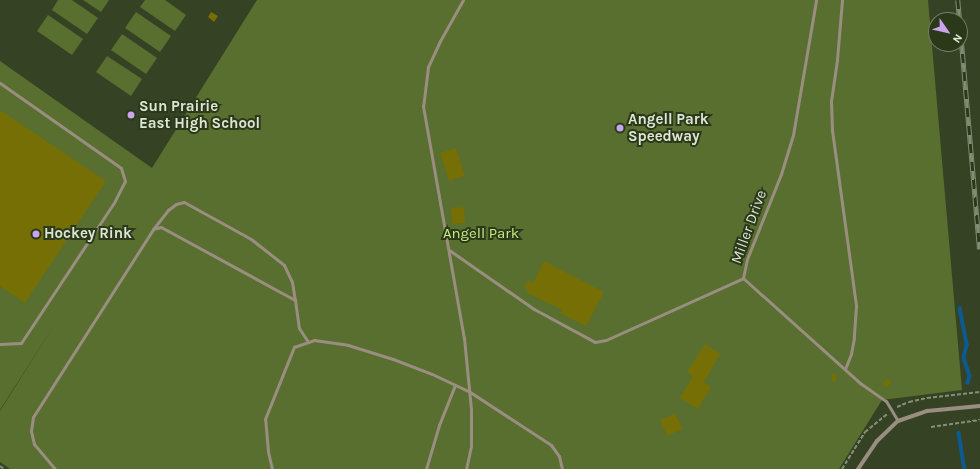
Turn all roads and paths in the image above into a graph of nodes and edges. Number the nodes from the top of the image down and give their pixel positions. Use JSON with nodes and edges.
{"nodes":[{"id":1,"x":463,"y":0,"type":"edge"},
{"id":2,"x":816,"y":0,"type":"edge"},
{"id":3,"x":842,"y":0,"type":"edge"},
{"id":4,"x":0,"y":83,"type":"edge"},
{"id":5,"x":153,"y":229,"type":"junction"},
{"id":6,"x":449,"y":250,"type":"junction"},
{"id":7,"x":743,"y":278,"type":"junction"},
{"id":8,"x":295,"y":300,"type":"junction"},
{"id":9,"x":308,"y":342,"type":"junction"},
{"id":10,"x":0,"y":344,"type":"edge"},
{"id":11,"x":845,"y":369,"type":"junction"},
{"id":12,"x":455,"y":385,"type":"junction"},
{"id":13,"x":470,"y":392,"type":"junction"},
{"id":14,"x":980,"y":392,"type":"edge"},
{"id":15,"x":900,"y":406,"type":"dead end"},
{"id":16,"x":980,"y":406,"type":"edge"},
{"id":17,"x":885,"y":415,"type":"dead end"},
{"id":18,"x":980,"y":420,"type":"edge"},
{"id":19,"x":898,"y":421,"type":"junction"},
{"id":20,"x":931,"y":427,"type":"dead end"},
{"id":21,"x":0,"y":466,"type":"edge"},
{"id":22,"x":4,"y":469,"type":"edge"},
{"id":23,"x":55,"y":469,"type":"edge"},
{"id":24,"x":272,"y":469,"type":"edge"},
{"id":25,"x":426,"y":469,"type":"edge"},
{"id":26,"x":466,"y":469,"type":"edge"},
{"id":27,"x":562,"y":469,"type":"edge"},
{"id":28,"x":842,"y":469,"type":"edge"},
{"id":29,"x":858,"y":469,"type":"edge"}],
"edges":[{"from":1,"to":6,"type":"lane"},
{"from":2,"to":7,"type":"lane","name":"Miller Drive"},
{"from":3,"to":11,"type":"lane"},
{"from":4,"to":10,"type":"lane"},
{"from":5,"to":8,"type":"lane"},
{"from":5,"to":8,"type":"lane"},
{"from":5,"to":23,"type":"lane"},
{"from":6,"to":7,"type":"lane"},
{"from":6,"to":13,"type":"lane"},
{"from":7,"to":11,"type":"lane","name":"Miller Drive"},
{"from":8,"to":9,"type":"lane"},
{"from":9,"to":12,"type":"lane"},
{"from":9,"to":24,"type":"lane"},
{"from":11,"to":19,"type":"lane","name":"Miller Drive"},
{"from":12,"to":13,"type":"lane"},
{"from":12,"to":25,"type":"lane"},
{"from":13,"to":26,"type":"lane"},
{"from":13,"to":27,"type":"lane"},
{"from":14,"to":15,"type":"path"},
{"from":16,"to":19,"type":"street"},
{"from":17,"to":28,"type":"path"},
{"from":18,"to":20,"type":"path"},
{"from":19,"to":29,"type":"street"},
{"from":21,"to":22,"type":"path"}]}
